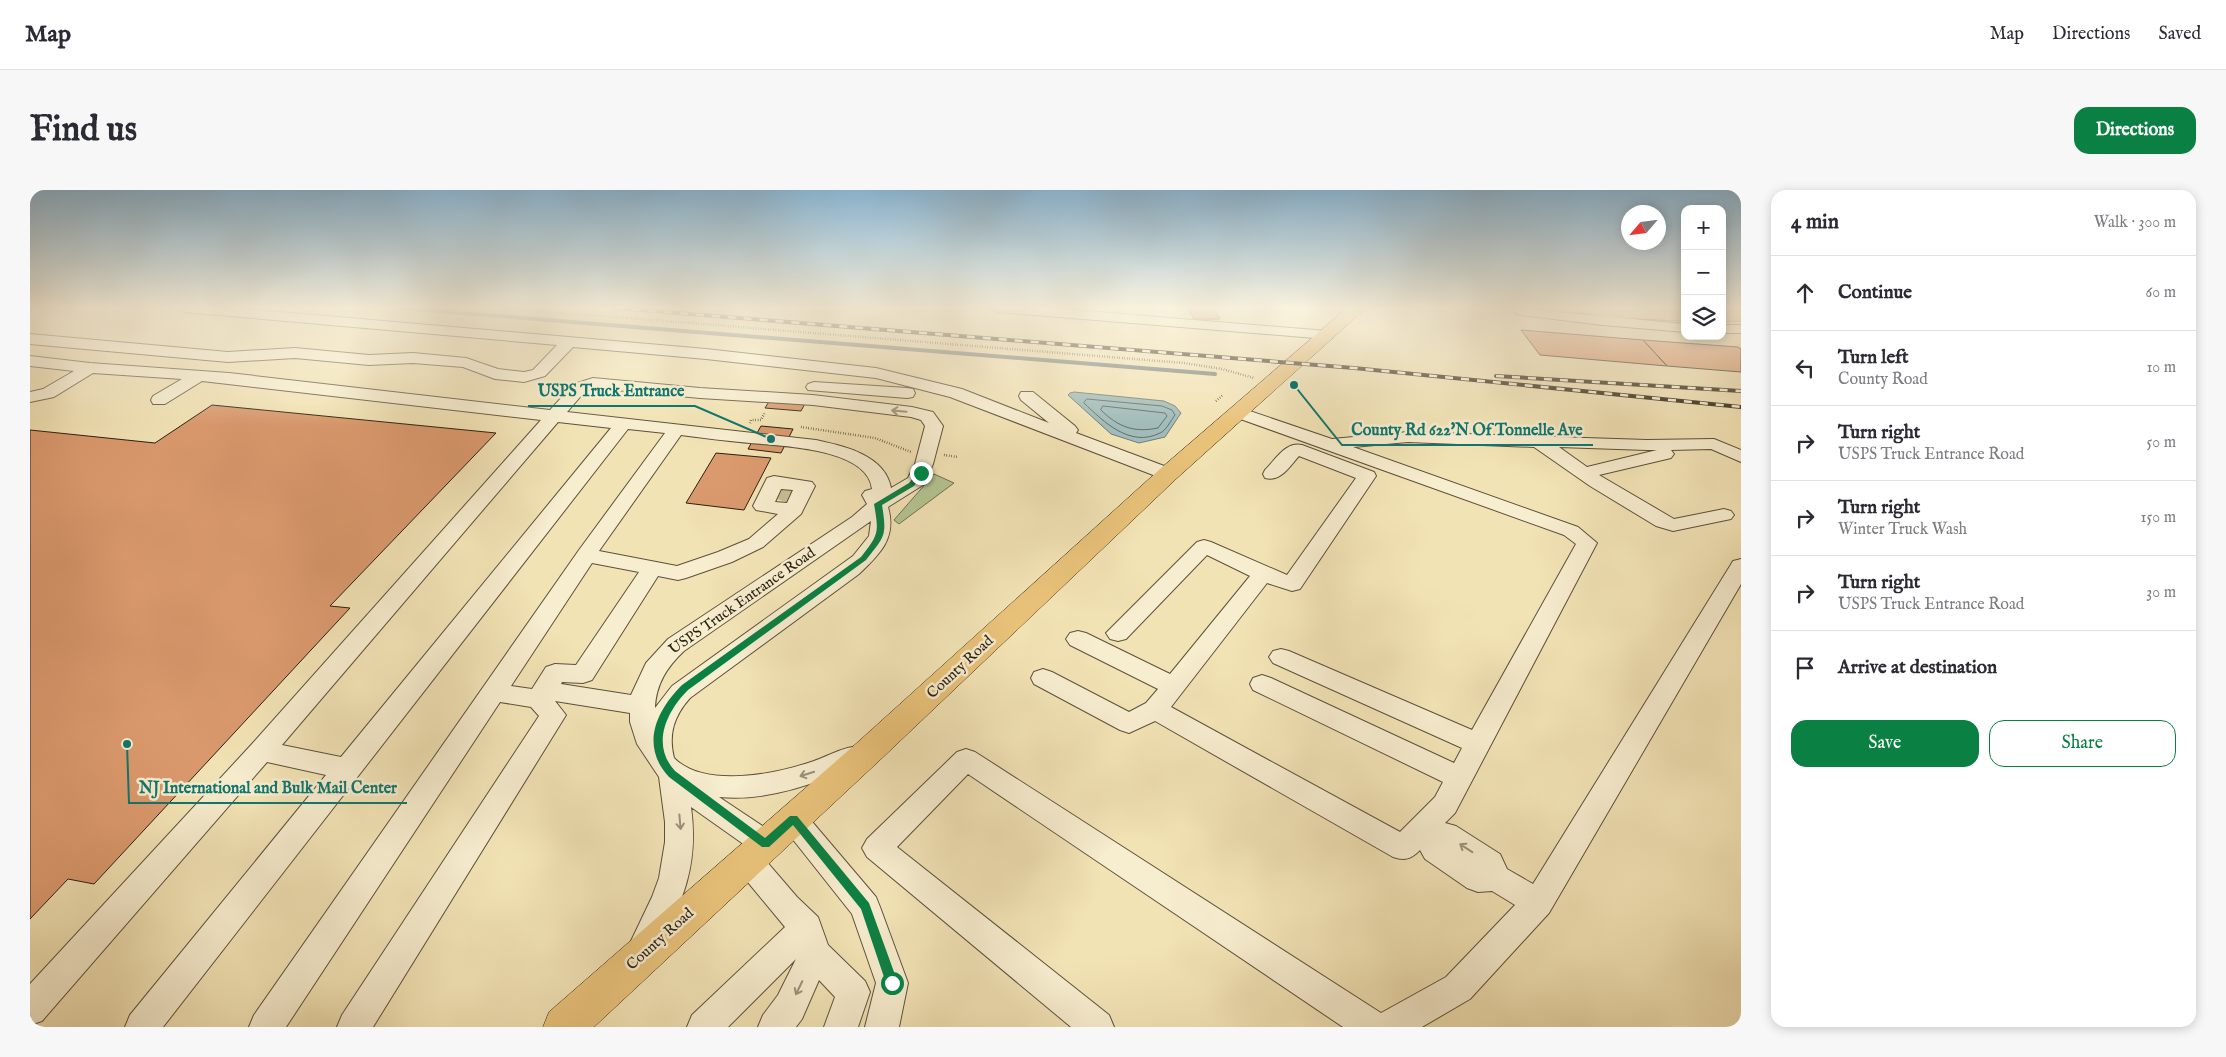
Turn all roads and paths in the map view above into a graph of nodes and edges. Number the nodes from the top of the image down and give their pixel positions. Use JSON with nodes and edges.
{"nodes":[{"id":1,"x":124,"y":347,"type":"edge"},
{"id":2,"x":552,"y":347,"type":"edge"},
{"id":3,"x":555,"y":347,"type":"edge"},
{"id":4,"x":969,"y":347,"type":"edge"},
{"id":5,"x":1313,"y":347,"type":"edge"},
{"id":6,"x":564,"y":348,"type":"junction"},
{"id":7,"x":30,"y":361,"type":"edge"},
{"id":8,"x":90,"y":368,"type":"junction"},
{"id":9,"x":199,"y":376,"type":"junction"},
{"id":10,"x":606,"y":384,"type":"junction"},
{"id":11,"x":1268,"y":385,"type":"junction"},
{"id":12,"x":907,"y":393,"type":"dead end"},
{"id":13,"x":1223,"y":395,"type":"dead end"},
{"id":14,"x":1028,"y":396,"type":"dead end"},
{"id":15,"x":30,"y":397,"type":"edge"},
{"id":16,"x":159,"y":400,"type":"dead end"},
{"id":17,"x":1216,"y":401,"type":"dead end"},
{"id":18,"x":565,"y":404,"type":"junction"},
{"id":19,"x":765,"y":412,"type":"dead end"},
{"id":20,"x":1238,"y":412,"type":"junction"},
{"id":21,"x":750,"y":423,"type":"dead end"},
{"id":22,"x":623,"y":424,"type":"junction"},
{"id":23,"x":797,"y":427,"type":"dead end"},
{"id":24,"x":676,"y":430,"type":"junction"},
{"id":25,"x":771,"y":440,"type":"junction"},
{"id":26,"x":1536,"y":440,"type":"junction"},
{"id":27,"x":1083,"y":441,"type":"junction"},
{"id":28,"x":1332,"y":444,"type":"junction"},
{"id":29,"x":1647,"y":445,"type":"junction"},
{"id":30,"x":933,"y":448,"type":"junction"},
{"id":31,"x":912,"y":452,"type":"dead end"},
{"id":32,"x":958,"y":457,"type":"dead end"},
{"id":33,"x":1741,"y":457,"type":"edge"},
{"id":34,"x":1584,"y":473,"type":"junction"},
{"id":35,"x":1168,"y":474,"type":"junction"},
{"id":36,"x":1272,"y":474,"type":"dead end"},
{"id":37,"x":784,"y":496,"type":"tunnel mouth"},
{"id":38,"x":878,"y":504,"type":"junction"},
{"id":39,"x":1724,"y":514,"type":"dead end"},
{"id":40,"x":586,"y":555,"type":"junction"},
{"id":41,"x":1741,"y":566,"type":"edge"},
{"id":42,"x":652,"y":568,"type":"junction"},
{"id":43,"x":1263,"y":574,"type":"junction"},
{"id":44,"x":1118,"y":633,"type":"dead end"},
{"id":45,"x":1078,"y":639,"type":"dead end"},
{"id":46,"x":1281,"y":657,"type":"dead end"},
{"id":47,"x":1043,"y":678,"type":"dead end"},
{"id":48,"x":1262,"y":684,"type":"dead end"},
{"id":49,"x":1174,"y":686,"type":"junction"},
{"id":50,"x":493,"y":692,"type":"junction"},
{"id":51,"x":542,"y":694,"type":"junction"},
{"id":52,"x":641,"y":706,"type":"junction"},
{"id":53,"x":1155,"y":710,"type":"junction"},
{"id":54,"x":1478,"y":744,"type":"junction"},
{"id":55,"x":261,"y":751,"type":"junction"},
{"id":56,"x":869,"y":751,"type":"junction"},
{"id":57,"x":346,"y":769,"type":"junction"},
{"id":58,"x":667,"y":769,"type":"junction"},
{"id":59,"x":1460,"y":778,"type":"junction"},
{"id":60,"x":793,"y":819,"type":"junction"},
{"id":61,"x":1423,"y":832,"type":"junction"},
{"id":62,"x":756,"y":852,"type":"junction"},
{"id":63,"x":1538,"y":903,"type":"junction"},
{"id":64,"x":811,"y":940,"type":"junction"},
{"id":65,"x":638,"y":960,"type":"junction"},
{"id":66,"x":30,"y":1010,"type":"edge"},
{"id":67,"x":142,"y":1027,"type":"edge"},
{"id":68,"x":266,"y":1027,"type":"edge"},
{"id":69,"x":354,"y":1027,"type":"edge"},
{"id":70,"x":564,"y":1027,"type":"edge"},
{"id":71,"x":704,"y":1027,"type":"edge"},
{"id":72,"x":775,"y":1027,"type":"edge"},
{"id":73,"x":841,"y":1027,"type":"edge"},
{"id":74,"x":882,"y":1027,"type":"edge"},
{"id":75,"x":1098,"y":1027,"type":"edge"},
{"id":76,"x":1373,"y":1027,"type":"edge"},
{"id":77,"x":1389,"y":1027,"type":"edge"}],
"edges":[{"from":1,"to":6,"type":"street"},
{"from":2,"to":6,"type":"street"},
{"from":3,"to":6,"type":"street"},
{"from":4,"to":11,"type":"path"},
{"from":5,"to":11,"type":"main road","name":"County Road"},
{"from":6,"to":27,"type":"street"},
{"from":7,"to":8,"type":"street"},
{"from":8,"to":9,"type":"street"},
{"from":8,"to":15,"type":"street"},
{"from":9,"to":16,"type":"street"},
{"from":9,"to":18,"type":"street"},
{"from":10,"to":12,"type":"street"},
{"from":10,"to":18,"type":"street"},
{"from":30,"to":10,"type":"street","name":"USPS Truck Entrance Road","one_way":true},
{"from":11,"to":20,"type":"main road","name":"County Road"},
{"from":13,"to":17,"type":"path"},
{"from":14,"to":27,"type":"street"},
{"from":18,"to":22,"type":"street"},
{"from":18,"to":55,"type":"street"},
{"from":19,"to":21,"type":"path"},
{"from":20,"to":28,"type":"street"},
{"from":20,"to":35,"type":"main road","name":"County Road"},
{"from":22,"to":24,"type":"street"},
{"from":22,"to":57,"type":"street"},
{"from":23,"to":31,"type":"path"},
{"from":24,"to":25,"type":"street"},
{"from":24,"to":40,"type":"street"},
{"from":25,"to":38,"type":"street"},
{"from":25,"to":38,"type":"street"},
{"from":26,"to":28,"type":"street"},
{"from":26,"to":29,"type":"street"},
{"from":26,"to":34,"type":"street"},
{"from":27,"to":35,"type":"street"},
{"from":28,"to":54,"type":"street"},
{"from":29,"to":33,"type":"street"},
{"from":29,"to":34,"type":"street"},
{"from":30,"to":32,"type":"path"},
{"from":30,"to":38,"type":"street","name":"USPS Truck Entrance Road"},
{"from":34,"to":39,"type":"street"},
{"from":35,"to":56,"type":"main road","name":"County Road"},
{"from":36,"to":43,"type":"street"},
{"from":37,"to":42,"type":"street"},
{"from":38,"to":52,"type":"street","name":"USPS Truck Entrance Road"},
{"from":38,"to":58,"type":"street"},
{"from":40,"to":42,"type":"street"},
{"from":40,"to":50,"type":"street"},
{"from":41,"to":63,"type":"street"},
{"from":42,"to":51,"type":"street"},
{"from":43,"to":44,"type":"street"},
{"from":43,"to":49,"type":"street"},
{"from":45,"to":49,"type":"street"},
{"from":46,"to":54,"type":"street"},
{"from":47,"to":53,"type":"street"},
{"from":48,"to":59,"type":"street"},
{"from":49,"to":53,"type":"street"},
{"from":50,"to":51,"type":"street"},
{"from":50,"to":68,"type":"street"},
{"from":51,"to":52,"type":"street"},
{"from":51,"to":69,"type":"street"},
{"from":52,"to":58,"type":"street","name":"USPS Truck Entrance Road"},
{"from":53,"to":61,"type":"street"},
{"from":54,"to":59,"type":"street"},
{"from":55,"to":57,"type":"street"},
{"from":55,"to":66,"type":"street"},
{"from":56,"to":58,"type":"street","one_way":true},
{"from":56,"to":60,"type":"main road","name":"County Road"},
{"from":57,"to":67,"type":"street"},
{"from":58,"to":62,"type":"street","name":"USPS Truck Entrance Road"},
{"from":58,"to":65,"type":"street","one_way":true},
{"from":59,"to":61,"type":"street"},
{"from":60,"to":62,"type":"main road","name":"County Road"},
{"from":60,"to":74,"type":"street"},
{"from":61,"to":63,"type":"street"},
{"from":62,"to":64,"type":"street","name":"USPS Truck Entrance Road"},
{"from":62,"to":65,"type":"main road","name":"County Road"},
{"from":63,"to":77,"type":"street"},
{"from":64,"to":71,"type":"street"},
{"from":64,"to":72,"type":"street","one_way":true},
{"from":64,"to":73,"type":"street","name":"USPS Truck Entrance Road"},
{"from":65,"to":70,"type":"main road","name":"County Road"},
{"from":75,"to":76,"type":"street"}]}
